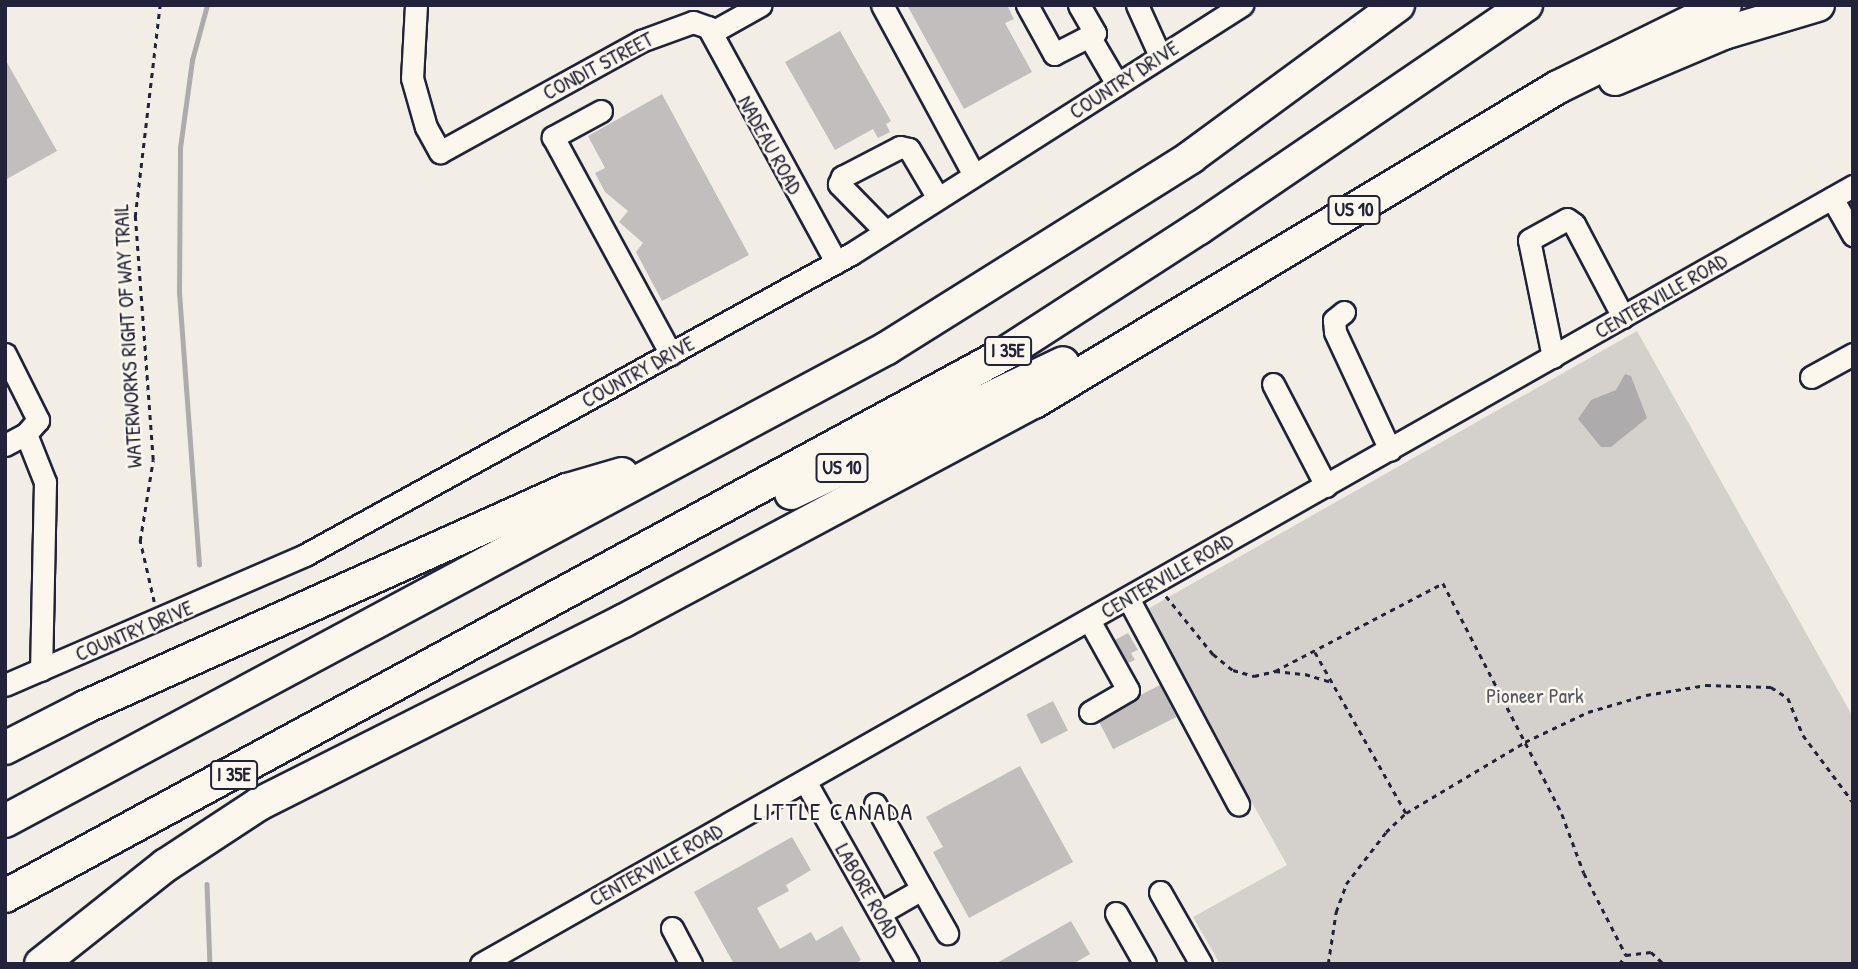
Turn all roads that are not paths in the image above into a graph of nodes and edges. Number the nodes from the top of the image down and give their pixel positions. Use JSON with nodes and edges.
{"nodes":[{"id":1,"x":416,"y":5,"type":"edge"},
{"id":2,"x":761,"y":5,"type":"edge"},
{"id":3,"x":882,"y":5,"type":"edge"},
{"id":4,"x":1027,"y":5,"type":"edge"},
{"id":5,"x":1079,"y":5,"type":"edge"},
{"id":6,"x":1137,"y":5,"type":"edge"},
{"id":7,"x":1242,"y":5,"type":"edge"},
{"id":8,"x":1398,"y":5,"type":"edge"},
{"id":9,"x":1419,"y":5,"type":"edge"},
{"id":10,"x":1527,"y":5,"type":"edge"},
{"id":11,"x":1725,"y":5,"type":"edge"},
{"id":12,"x":1818,"y":5,"type":"edge"},
{"id":13,"x":695,"y":18,"type":"edge"},
{"id":14,"x":1089,"y":36,"type":"junction"},
{"id":15,"x":1160,"y":56,"type":"junction"},
{"id":16,"x":1329,"y":60,"type":"junction"},
{"id":17,"x":1117,"y":84,"type":"junction"},
{"id":18,"x":601,"y":111,"type":"dead end"},
{"id":19,"x":1484,"y":134,"type":"junction"},
{"id":20,"x":974,"y":175,"type":"junction"},
{"id":21,"x":1853,"y":186,"type":"edge"},
{"id":22,"x":938,"y":198,"type":"junction"},
{"id":23,"x":1832,"y":198,"type":"junction"},
{"id":24,"x":885,"y":231,"type":"junction"},
{"id":25,"x":1853,"y":235,"type":"edge"},
{"id":26,"x":836,"y":262,"type":"junction"},
{"id":27,"x":1223,"y":287,"type":"junction"},
{"id":28,"x":1344,"y":312,"type":"dead end"},
{"id":29,"x":1623,"y":317,"type":"junction"},
{"id":30,"x":5,"y":354,"type":"edge"},
{"id":31,"x":671,"y":354,"type":"junction"},
{"id":32,"x":1853,"y":354,"type":"edge"},
{"id":33,"x":1553,"y":358,"type":"junction"},
{"id":34,"x":1811,"y":377,"type":"dead end"},
{"id":35,"x":1273,"y":384,"type":"dead end"},
{"id":36,"x":26,"y":434,"type":"junction"},
{"id":37,"x":5,"y":445,"type":"edge"},
{"id":38,"x":1390,"y":450,"type":"junction"},
{"id":39,"x":678,"y":459,"type":"junction"},
{"id":40,"x":1326,"y":486,"type":"junction"},
{"id":41,"x":1128,"y":598,"type":"junction"},
{"id":42,"x":1089,"y":620,"type":"junction"},
{"id":43,"x":461,"y":650,"type":"junction"},
{"id":44,"x":41,"y":670,"type":"junction"},
{"id":45,"x":5,"y":685,"type":"edge"},
{"id":46,"x":1090,"y":712,"type":"dead end"},
{"id":47,"x":5,"y":748,"type":"edge"},
{"id":48,"x":805,"y":781,"type":"junction"},
{"id":49,"x":875,"y":804,"type":"dead end"},
{"id":50,"x":1238,"y":804,"type":"dead end"},
{"id":51,"x":5,"y":821,"type":"edge"},
{"id":52,"x":922,"y":889,"type":"junction"},
{"id":53,"x":1160,"y":892,"type":"dead end"},
{"id":54,"x":5,"y":896,"type":"edge"},
{"id":55,"x":880,"y":913,"type":"junction"},
{"id":56,"x":1116,"y":914,"type":"dead end"},
{"id":57,"x":672,"y":928,"type":"dead end"},
{"id":58,"x":947,"y":933,"type":"dead end"},
{"id":59,"x":41,"y":964,"type":"edge"},
{"id":60,"x":481,"y":964,"type":"edge"},
{"id":61,"x":691,"y":964,"type":"edge"},
{"id":62,"x":908,"y":964,"type":"edge"},
{"id":63,"x":1145,"y":964,"type":"edge"},
{"id":64,"x":1201,"y":964,"type":"edge"}],
"edges":[{"from":1,"to":13,"type":"street","name":"CONDIT STREET"},
{"from":2,"to":13,"type":"street","name":"CONDIT STREET"},
{"from":3,"to":20,"type":"street"},
{"from":4,"to":14,"type":"street"},
{"from":5,"to":14,"type":"street"},
{"from":6,"to":15,"type":"street"},
{"from":7,"to":15,"type":"street","name":"COUNTRY DRIVE"},
{"from":8,"to":16,"type":"highway"},
{"from":9,"to":16,"type":"highway"},
{"from":10,"to":43,"type":"highway","number":"I 35E"},
{"from":11,"to":19,"type":"highway","number":"US 10"},
{"from":12,"to":19,"type":"highway"},
{"from":13,"to":26,"type":"street","name":"NADEAU ROAD"},
{"from":14,"to":17,"type":"street"},
{"from":15,"to":17,"type":"street","name":"COUNTRY DRIVE"},
{"from":16,"to":39,"type":"highway"},
{"from":17,"to":20,"type":"street","name":"COUNTRY DRIVE"},
{"from":18,"to":31,"type":"street"},
{"from":19,"to":27,"type":"highway","number":"US 10"},
{"from":20,"to":22,"type":"street","name":"COUNTRY DRIVE"},
{"from":21,"to":23,"type":"street","name":"CENTERVILLE ROAD"},
{"from":22,"to":24,"type":"street","name":"COUNTRY DRIVE"},
{"from":22,"to":24,"type":"street"},
{"from":23,"to":25,"type":"street"},
{"from":23,"to":29,"type":"street","name":"CENTERVILLE ROAD"},
{"from":24,"to":26,"type":"street","name":"COUNTRY DRIVE"},
{"from":26,"to":31,"type":"street","name":"COUNTRY DRIVE"},
{"from":27,"to":43,"type":"highway","number":"US 10"},
{"from":27,"to":59,"type":"highway"},
{"from":28,"to":38,"type":"street"},
{"from":29,"to":33,"type":"street","name":"CENTERVILLE ROAD"},
{"from":29,"to":33,"type":"street"},
{"from":30,"to":36,"type":"street"},
{"from":31,"to":44,"type":"street","name":"COUNTRY DRIVE"},
{"from":32,"to":34,"type":"street"},
{"from":33,"to":38,"type":"street","name":"CENTERVILLE ROAD"},
{"from":35,"to":40,"type":"street"},
{"from":36,"to":37,"type":"street"},
{"from":36,"to":44,"type":"street"},
{"from":38,"to":40,"type":"street","name":"CENTERVILLE ROAD"},
{"from":39,"to":47,"type":"highway"},
{"from":39,"to":51,"type":"highway"},
{"from":40,"to":41,"type":"street","name":"CENTERVILLE ROAD"},
{"from":41,"to":42,"type":"street","name":"CENTERVILLE ROAD"},
{"from":41,"to":50,"type":"street"},
{"from":42,"to":46,"type":"street"},
{"from":42,"to":48,"type":"street","name":"CENTERVILLE ROAD"},
{"from":43,"to":54,"type":"highway","number":"I 35E"},
{"from":44,"to":45,"type":"street","name":"COUNTRY DRIVE"},
{"from":48,"to":55,"type":"street","name":"LABORE ROAD"},
{"from":48,"to":60,"type":"street","name":"CENTERVILLE ROAD"},
{"from":49,"to":52,"type":"street"},
{"from":52,"to":55,"type":"street"},
{"from":52,"to":58,"type":"street"},
{"from":53,"to":64,"type":"street"},
{"from":55,"to":62,"type":"street","name":"LABORE ROAD"},
{"from":56,"to":63,"type":"street"},
{"from":57,"to":61,"type":"street"}]}
